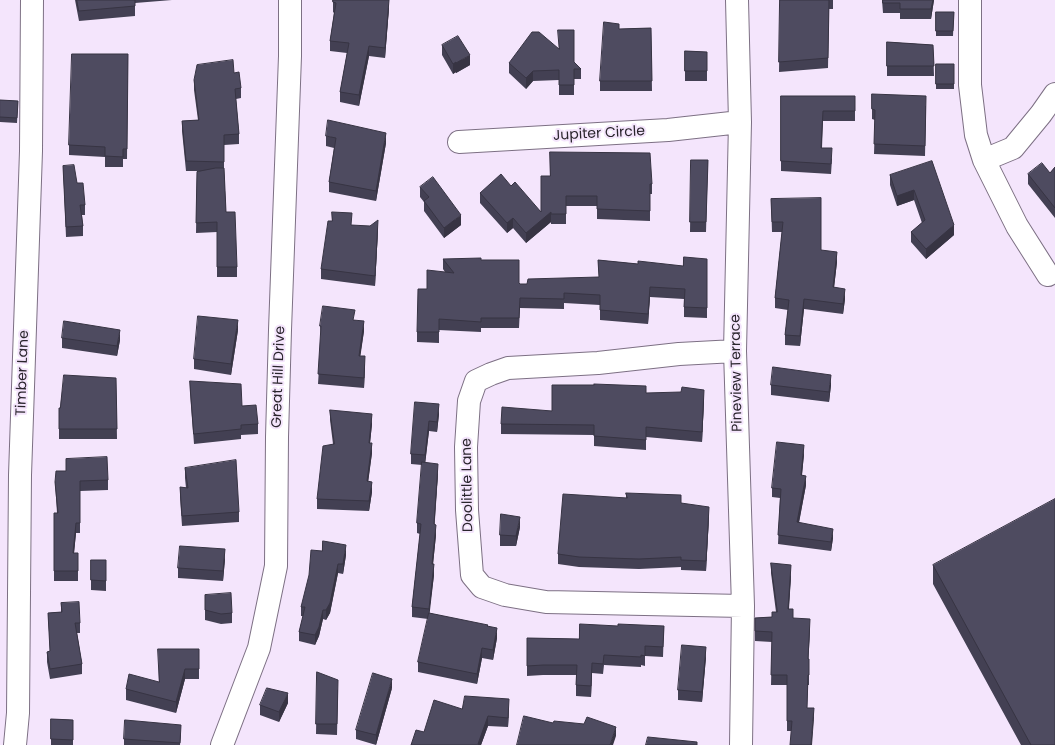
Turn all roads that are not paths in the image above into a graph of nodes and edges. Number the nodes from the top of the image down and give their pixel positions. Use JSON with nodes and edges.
{"nodes":[{"id":1,"x":32,"y":0,"type":"edge"},
{"id":2,"x":290,"y":0,"type":"edge"},
{"id":3,"x":737,"y":0,"type":"edge"},
{"id":4,"x":970,"y":0,"type":"edge"},
{"id":5,"x":1055,"y":94,"type":"edge"},
{"id":6,"x":740,"y":122,"type":"junction"},
{"id":7,"x":459,"y":142,"type":"dead end"},
{"id":8,"x":984,"y":160,"type":"junction"},
{"id":9,"x":1048,"y":275,"type":"dead end"},
{"id":10,"x":735,"y":351,"type":"junction"},
{"id":11,"x":742,"y":606,"type":"junction"},
{"id":12,"x":15,"y":745,"type":"edge"},
{"id":13,"x":222,"y":745,"type":"edge"},
{"id":14,"x":741,"y":745,"type":"edge"}],
"edges":[{"from":1,"to":12,"type":"street","name":"Timber Lane"},
{"from":2,"to":13,"type":"street","name":"Great Hill Drive"},
{"from":3,"to":6,"type":"street","name":"Pineview Terrace"},
{"from":4,"to":8,"type":"street"},
{"from":5,"to":8,"type":"street"},
{"from":6,"to":7,"type":"street","name":"Jupiter Circle"},
{"from":6,"to":10,"type":"street","name":"Pineview Terrace"},
{"from":8,"to":9,"type":"street"},
{"from":10,"to":11,"type":"street","name":"Pineview Terrace"},
{"from":10,"to":11,"type":"street","name":"Doolittle Lane"},
{"from":11,"to":14,"type":"street","name":"Pineview Terrace"}]}
